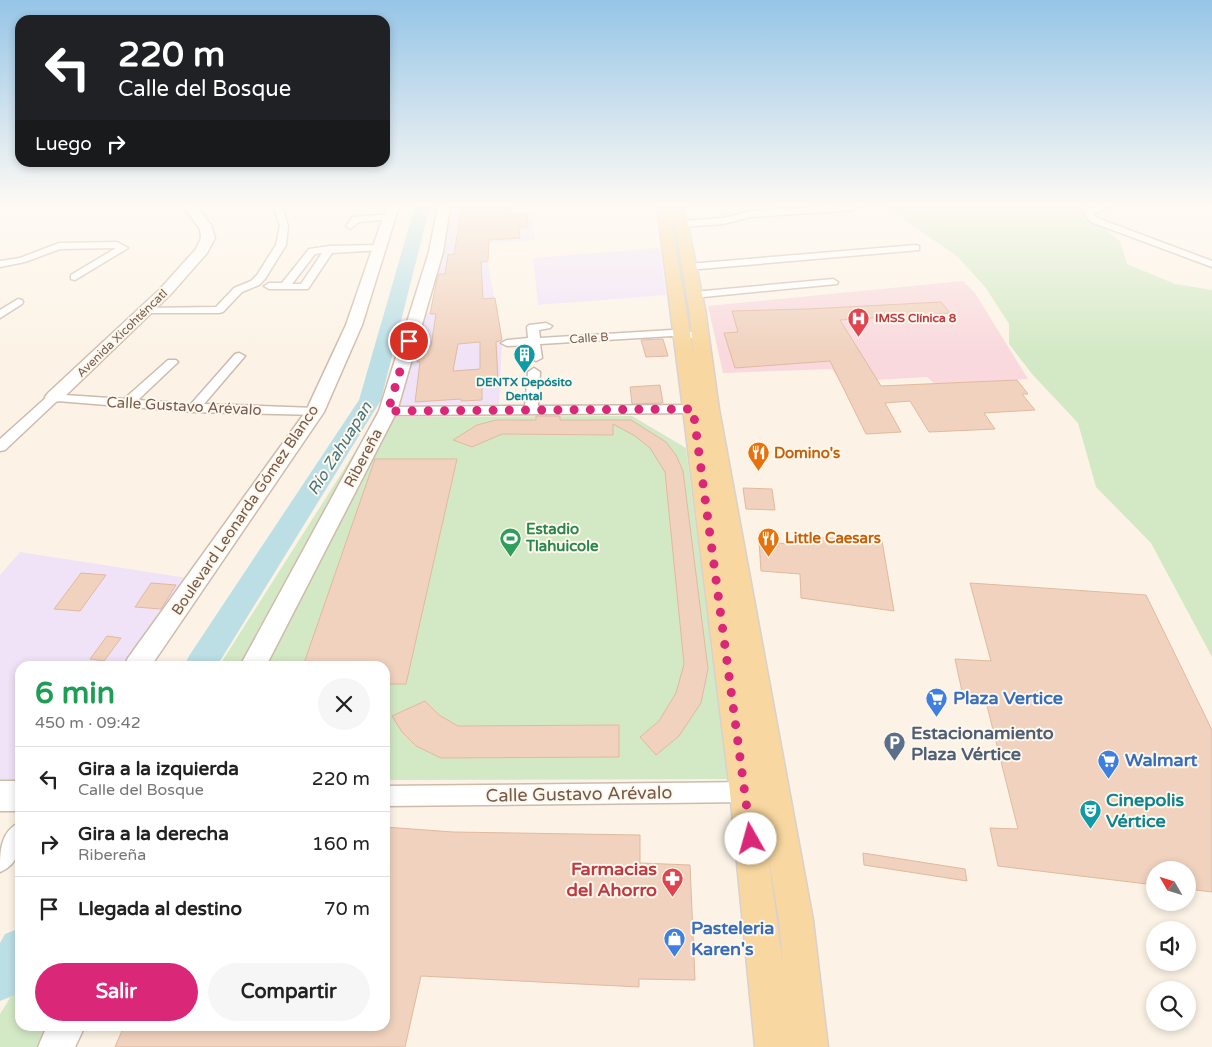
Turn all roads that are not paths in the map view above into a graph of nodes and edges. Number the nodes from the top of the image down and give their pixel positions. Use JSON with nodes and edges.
{"nodes":[{"id":1,"x":36,"y":255,"type":"edge"},
{"id":2,"x":112,"y":255,"type":"edge"},
{"id":3,"x":199,"y":255,"type":"edge"},
{"id":4,"x":275,"y":255,"type":"edge"},
{"id":5,"x":307,"y":255,"type":"edge"},
{"id":6,"x":326,"y":255,"type":"edge"},
{"id":7,"x":377,"y":255,"type":"edge"},
{"id":8,"x":435,"y":255,"type":"edge"},
{"id":9,"x":672,"y":255,"type":"edge"},
{"id":10,"x":686,"y":255,"type":"edge"},
{"id":11,"x":834,"y":255,"type":"edge"},
{"id":12,"x":1187,"y":255,"type":"edge"},
{"id":13,"x":0,"y":264,"type":"edge"},
{"id":14,"x":1212,"y":264,"type":"edge"},
{"id":15,"x":688,"y":267,"type":"junction"},
{"id":16,"x":75,"y":278,"type":"dead end"},
{"id":17,"x":833,"y":282,"type":"dead end"},
{"id":18,"x":269,"y":286,"type":"dead end"},
{"id":19,"x":284,"y":287,"type":"junction"},
{"id":20,"x":693,"y":295,"type":"junction"},
{"id":21,"x":18,"y":302,"type":"dead end"},
{"id":22,"x":147,"y":311,"type":"junction"},
{"id":23,"x":0,"y":315,"type":"edge"},
{"id":24,"x":546,"y":326,"type":"dead end"},
{"id":25,"x":687,"y":332,"type":"junction"},
{"id":26,"x":535,"y":341,"type":"junction"},
{"id":27,"x":507,"y":343,"type":"dead end"},
{"id":28,"x":239,"y":356,"type":"dead end"},
{"id":29,"x":536,"y":358,"type":"dead end"},
{"id":30,"x":172,"y":362,"type":"dead end"},
{"id":31,"x":534,"y":372,"type":"dead end"},
{"id":32,"x":54,"y":397,"type":"junction"},
{"id":33,"x":127,"y":403,"type":"junction"},
{"id":34,"x":194,"y":408,"type":"junction"},
{"id":35,"x":701,"y":409,"type":"junction"},
{"id":36,"x":531,"y":410,"type":"junction"},
{"id":37,"x":388,"y":411,"type":"junction"},
{"id":38,"x":315,"y":412,"type":"junction"},
{"id":39,"x":0,"y":447,"type":"edge"},
{"id":40,"x":141,"y":661,"type":"edge"},
{"id":41,"x":256,"y":661,"type":"edge"},
{"id":42,"x":745,"y":792,"type":"junction"},
{"id":43,"x":774,"y":792,"type":"junction"},
{"id":44,"x":0,"y":796,"type":"edge"},
{"id":45,"x":15,"y":796,"type":"edge"},
{"id":46,"x":390,"y":796,"type":"edge"},
{"id":47,"x":15,"y":840,"type":"edge"},
{"id":48,"x":0,"y":861,"type":"edge"},
{"id":49,"x":64,"y":1031,"type":"edge"},
{"id":50,"x":56,"y":1047,"type":"edge"},
{"id":51,"x":774,"y":1047,"type":"edge"},
{"id":52,"x":809,"y":1047,"type":"edge"}],
"edges":[{"from":1,"to":13,"type":"street"},
{"from":2,"to":16,"type":"street"},
{"from":3,"to":22,"type":"street","name":"Avenida Xicohténcatl"},
{"from":4,"to":22,"type":"street"},
{"from":5,"to":19,"type":"street"},
{"from":6,"to":19,"type":"street"},
{"from":7,"to":38,"type":"street","name":"Boulevard Leonarda Gómez Blanco"},
{"from":8,"to":37,"type":"street","name":"Ribereña"},
{"from":9,"to":25,"type":"main road"},
{"from":10,"to":15,"type":"main road"},
{"from":11,"to":15,"type":"street"},
{"from":12,"to":14,"type":"street"},
{"from":15,"to":20,"type":"main road"},
{"from":17,"to":20,"type":"street"},
{"from":18,"to":19,"type":"street"},
{"from":20,"to":25,"type":"main road"},
{"from":21,"to":23,"type":"street"},
{"from":22,"to":32,"type":"street","name":"Avenida Xicohténcatl"},
{"from":24,"to":26,"type":"street"},
{"from":25,"to":26,"type":"street","name":"Calle B"},
{"from":25,"to":35,"type":"main road"},
{"from":26,"to":27,"type":"street","name":"Calle B"},
{"from":26,"to":29,"type":"street"},
{"from":28,"to":34,"type":"street"},
{"from":30,"to":33,"type":"street"},
{"from":31,"to":36,"type":"street"},
{"from":32,"to":33,"type":"street","name":"Calle Gustavo Arévalo"},
{"from":32,"to":39,"type":"street","name":"Avenida Xicohténcatl"},
{"from":33,"to":34,"type":"street","name":"Calle Gustavo Arévalo"},
{"from":34,"to":38,"type":"street","name":"Calle Gustavo Arévalo"},
{"from":35,"to":36,"type":"street"},
{"from":35,"to":42,"type":"main road"},
{"from":35,"to":43,"type":"main road"},
{"from":36,"to":37,"type":"street"},
{"from":37,"to":41,"type":"street","name":"Ribereña"},
{"from":38,"to":40,"type":"street","name":"Boulevard Leonarda Gómez Blanco"},
{"from":42,"to":43,"type":"street","name":"Calle Gustavo Arévalo"},
{"from":42,"to":46,"type":"street","name":"Calle Gustavo Arévalo"},
{"from":42,"to":51,"type":"main road"},
{"from":43,"to":52,"type":"main road"},
{"from":44,"to":45,"type":"street"},
{"from":47,"to":48,"type":"street"},
{"from":49,"to":50,"type":"street"}]}
